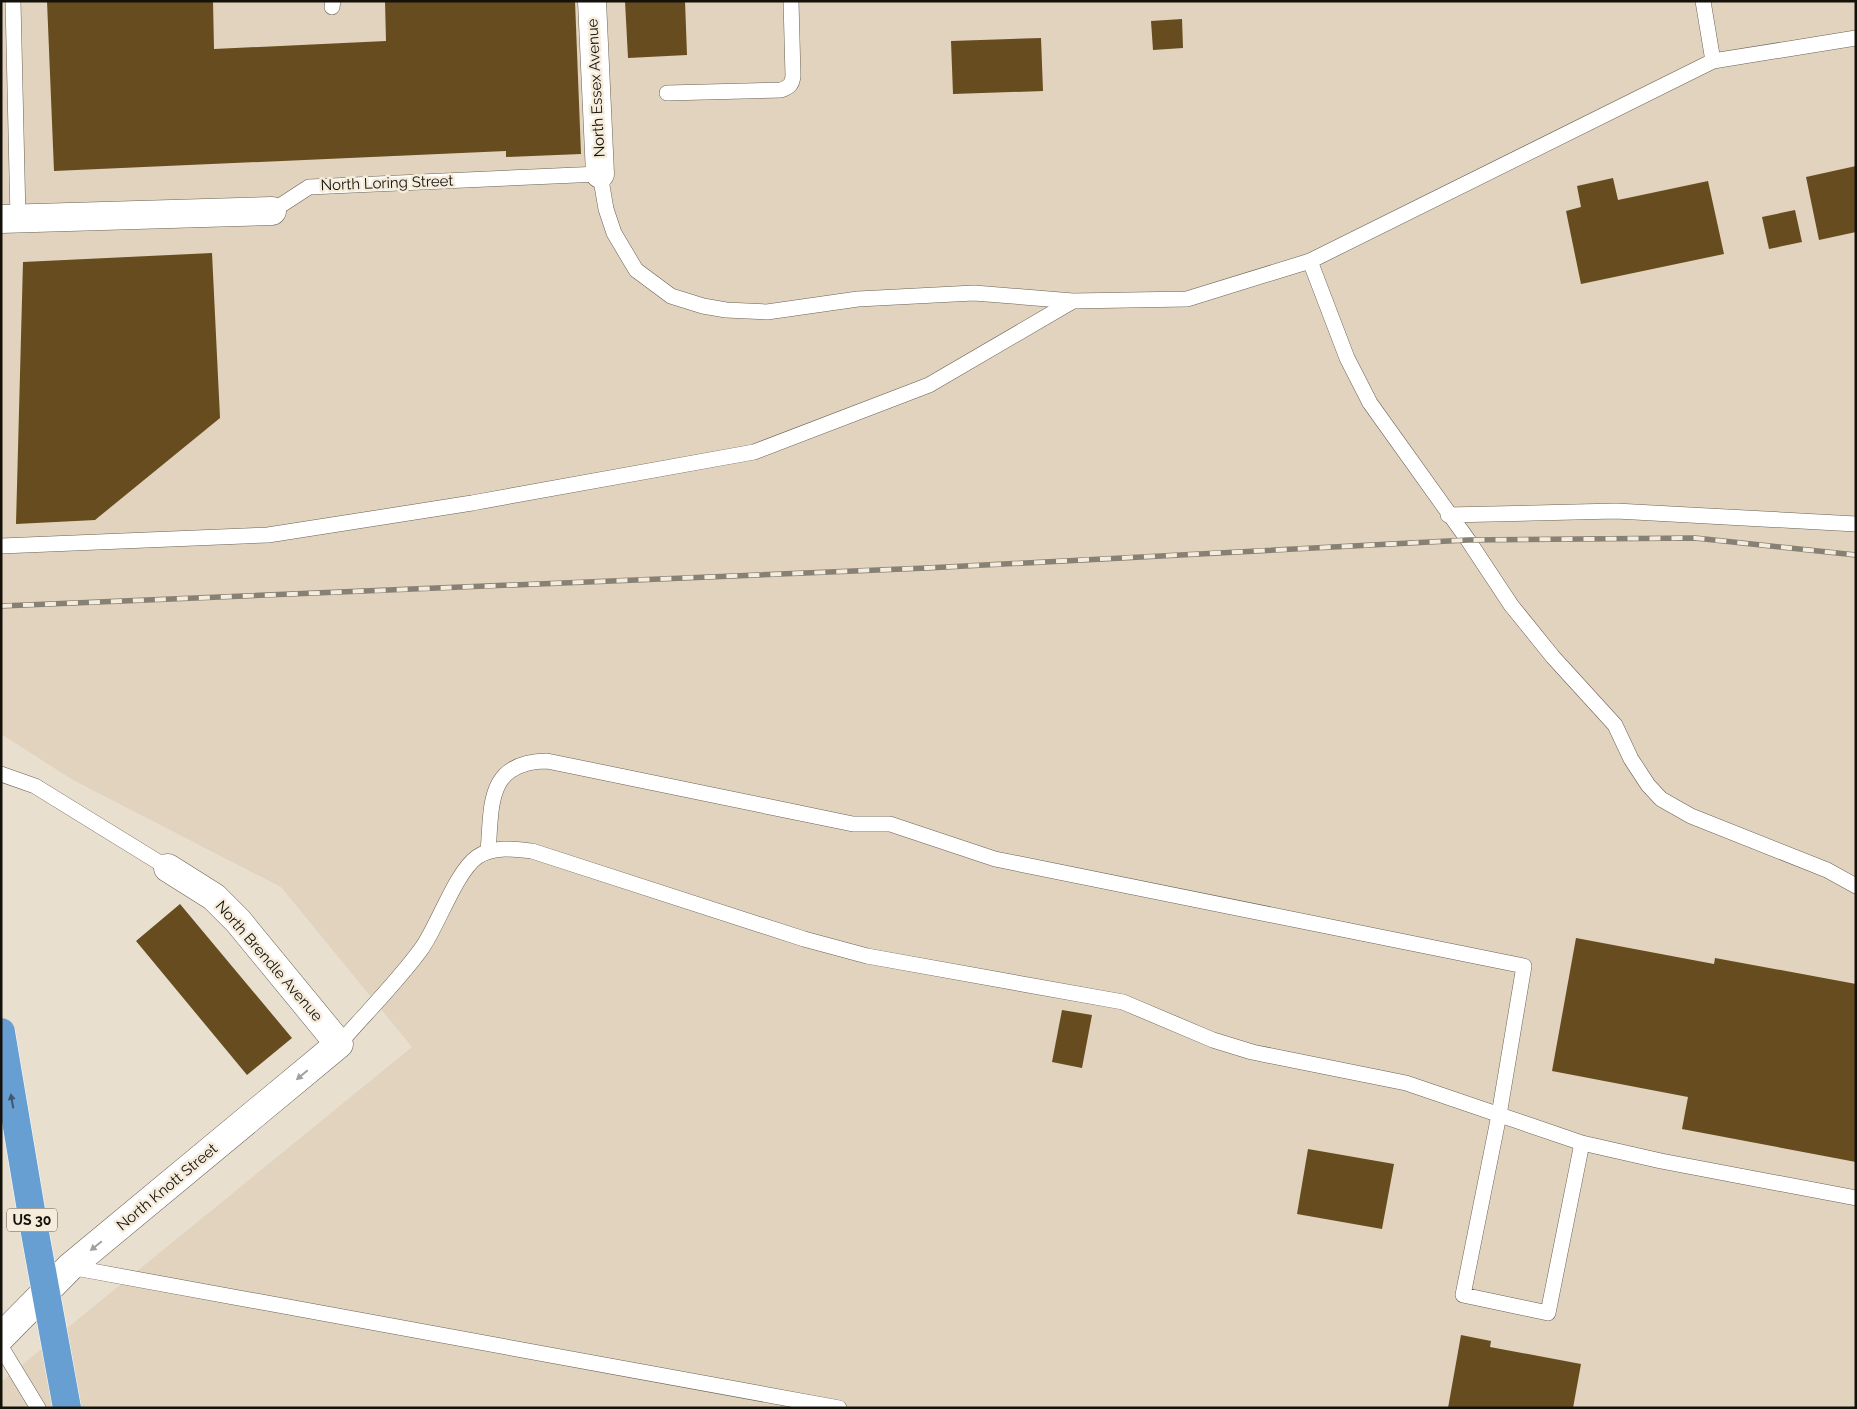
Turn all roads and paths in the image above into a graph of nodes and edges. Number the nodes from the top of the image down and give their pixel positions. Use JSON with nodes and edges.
{"nodes":[{"id":1,"x":13,"y":1,"type":"edge"},
{"id":2,"x":592,"y":1,"type":"edge"},
{"id":3,"x":792,"y":1,"type":"edge"},
{"id":4,"x":1703,"y":1,"type":"edge"},
{"id":5,"x":1856,"y":38,"type":"edge"},
{"id":6,"x":1713,"y":61,"type":"junction"},
{"id":7,"x":667,"y":93,"type":"dead end"},
{"id":8,"x":600,"y":174,"type":"junction"},
{"id":9,"x":272,"y":211,"type":"joint"},
{"id":10,"x":10,"y":219,"type":"edge"},
{"id":11,"x":1310,"y":261,"type":"junction"},
{"id":12,"x":1073,"y":301,"type":"junction"},
{"id":13,"x":1448,"y":515,"type":"junction"},
{"id":14,"x":1856,"y":524,"type":"edge"},
{"id":15,"x":1,"y":546,"type":"edge"},
{"id":16,"x":1,"y":774,"type":"edge"},
{"id":17,"x":488,"y":852,"type":"junction"},
{"id":18,"x":168,"y":868,"type":"joint"},
{"id":19,"x":1856,"y":886,"type":"edge"},
{"id":20,"x":1,"y":1032,"type":"edge"},
{"id":21,"x":339,"y":1044,"type":"junction"},
{"id":22,"x":1499,"y":1115,"type":"junction"},
{"id":23,"x":16,"y":1141,"type":"dead end"},
{"id":24,"x":1582,"y":1143,"type":"junction"},
{"id":25,"x":1856,"y":1198,"type":"edge"},
{"id":26,"x":70,"y":1267,"type":"junction"},
{"id":27,"x":1,"y":1337,"type":"edge"},
{"id":28,"x":1,"y":1347,"type":"edge"},
{"id":29,"x":38,"y":1408,"type":"edge"},
{"id":30,"x":63,"y":1408,"type":"edge"},
{"id":31,"x":67,"y":1408,"type":"edge"},
{"id":32,"x":839,"y":1408,"type":"edge"}],
"edges":[{"from":1,"to":10,"type":"lane"},
{"from":2,"to":8,"type":"street","name":"North Essex Avenue"},
{"from":3,"to":7,"type":"lane"},
{"from":4,"to":6,"type":"lane"},
{"from":5,"to":6,"type":"lane"},
{"from":6,"to":11,"type":"lane"},
{"from":8,"to":9,"type":"lane","name":"North Loring Street"},
{"from":8,"to":12,"type":"lane"},
{"from":9,"to":10,"type":"street","name":"North Loring Street"},
{"from":11,"to":12,"type":"lane"},
{"from":11,"to":13,"type":"lane"},
{"from":12,"to":15,"type":"lane"},
{"from":13,"to":14,"type":"lane"},
{"from":13,"to":19,"type":"lane"},
{"from":16,"to":18,"type":"lane"},
{"from":17,"to":21,"type":"lane"},
{"from":17,"to":22,"type":"lane"},
{"from":17,"to":22,"type":"lane"},
{"from":18,"to":21,"type":"street","name":"North Brendle Avenue"},
{"from":31,"to":20,"type":"highway","number":"US 30","one_way":true,"bridge":true},
{"from":21,"to":26,"type":"street","name":"North Knott Street","one_way":true},
{"from":22,"to":24,"type":"lane"},
{"from":22,"to":24,"type":"lane"},
{"from":23,"to":30,"type":"highway","number":"US 30","bridge":true},
{"from":24,"to":25,"type":"lane"},
{"from":26,"to":27,"type":"street","name":"North Knott Street"},
{"from":26,"to":32,"type":"lane"},
{"from":28,"to":29,"type":"lane"}]}
